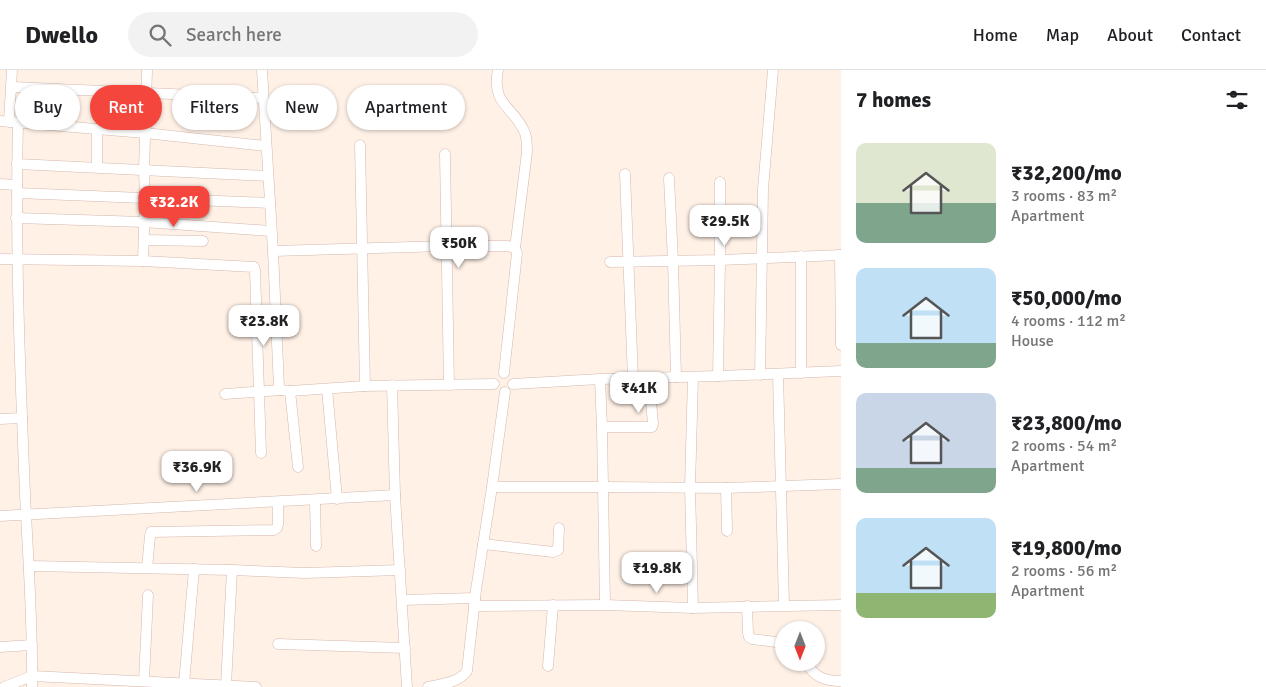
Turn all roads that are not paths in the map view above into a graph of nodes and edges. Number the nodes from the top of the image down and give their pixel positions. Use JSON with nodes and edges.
{"nodes":[{"id":1,"x":12,"y":70,"type":"edge"},
{"id":2,"x":147,"y":70,"type":"edge"},
{"id":3,"x":262,"y":70,"type":"edge"},
{"id":4,"x":498,"y":70,"type":"edge"},
{"id":5,"x":773,"y":70,"type":"edge"},
{"id":6,"x":147,"y":85,"type":"edge"},
{"id":7,"x":12,"y":87,"type":"junction"},
{"id":8,"x":90,"y":90,"type":"edge"},
{"id":9,"x":162,"y":94,"type":"edge"},
{"id":10,"x":263,"y":98,"type":"junction"},
{"id":11,"x":9,"y":122,"type":"edge"},
{"id":12,"x":90,"y":128,"type":"edge"},
{"id":13,"x":97,"y":130,"type":"edge"},
{"id":14,"x":109,"y":130,"type":"edge"},
{"id":15,"x":146,"y":130,"type":"edge"},
{"id":16,"x":146,"y":133,"type":"junction"},
{"id":17,"x":360,"y":145,"type":"dead end"},
{"id":18,"x":266,"y":146,"type":"junction"},
{"id":19,"x":445,"y":154,"type":"dead end"},
{"id":20,"x":17,"y":164,"type":"junction"},
{"id":21,"x":97,"y":168,"type":"junction"},
{"id":22,"x":144,"y":170,"type":"junction"},
{"id":23,"x":625,"y":174,"type":"dead end"},
{"id":24,"x":268,"y":176,"type":"junction"},
{"id":25,"x":669,"y":178,"type":"dead end"},
{"id":26,"x":720,"y":182,"type":"dead end"},
{"id":27,"x":0,"y":184,"type":"edge"},
{"id":28,"x":17,"y":189,"type":"junction"},
{"id":29,"x":145,"y":198,"type":"junction"},
{"id":30,"x":270,"y":203,"type":"junction"},
{"id":31,"x":16,"y":218,"type":"junction"},
{"id":32,"x":144,"y":222,"type":"junction"},
{"id":33,"x":272,"y":231,"type":"junction"},
{"id":34,"x":144,"y":240,"type":"junction"},
{"id":35,"x":203,"y":242,"type":"dead end"},
{"id":36,"x":446,"y":246,"type":"junction"},
{"id":37,"x":361,"y":248,"type":"junction"},
{"id":38,"x":515,"y":248,"type":"junction"},
{"id":39,"x":273,"y":251,"type":"junction"},
{"id":40,"x":841,"y":254,"type":"edge"},
{"id":41,"x":801,"y":256,"type":"junction"},
{"id":42,"x":0,"y":258,"type":"edge"},
{"id":43,"x":17,"y":258,"type":"junction"},
{"id":44,"x":762,"y":258,"type":"junction"},
{"id":45,"x":720,"y":260,"type":"junction"},
{"id":46,"x":143,"y":261,"type":"junction"},
{"id":47,"x":673,"y":261,"type":"junction"},
{"id":48,"x":610,"y":262,"type":"dead end"},
{"id":49,"x":629,"y":262,"type":"junction"},
{"id":50,"x":841,"y":345,"type":"edge"},
{"id":51,"x":841,"y":371,"type":"edge"},
{"id":52,"x":504,"y":373,"type":"junction"},
{"id":53,"x":800,"y":373,"type":"junction"},
{"id":54,"x":778,"y":374,"type":"junction"},
{"id":55,"x":760,"y":375,"type":"junction"},
{"id":56,"x":718,"y":376,"type":"junction"},
{"id":57,"x":676,"y":377,"type":"junction"},
{"id":58,"x":693,"y":377,"type":"junction"},
{"id":59,"x":649,"y":378,"type":"junction"},
{"id":60,"x":600,"y":379,"type":"junction"},
{"id":61,"x":634,"y":379,"type":"junction"},
{"id":62,"x":494,"y":384,"type":"junction"},
{"id":63,"x":513,"y":384,"type":"junction"},
{"id":64,"x":392,"y":385,"type":"junction"},
{"id":65,"x":449,"y":385,"type":"junction"},
{"id":66,"x":365,"y":386,"type":"junction"},
{"id":67,"x":327,"y":389,"type":"junction"},
{"id":68,"x":286,"y":391,"type":"junction"},
{"id":69,"x":258,"y":392,"type":"junction"},
{"id":70,"x":505,"y":392,"type":"junction"},
{"id":71,"x":225,"y":394,"type":"dead end"},
{"id":72,"x":22,"y":418,"type":"junction"},
{"id":73,"x":0,"y":419,"type":"edge"},
{"id":74,"x":602,"y":427,"type":"junction"},
{"id":75,"x":261,"y":454,"type":"dead end"},
{"id":76,"x":298,"y":467,"type":"dead end"},
{"id":77,"x":841,"y":484,"type":"edge"},
{"id":78,"x":603,"y":486,"type":"junction"},
{"id":79,"x":781,"y":486,"type":"junction"},
{"id":80,"x":492,"y":488,"type":"junction"},
{"id":81,"x":690,"y":488,"type":"junction"},
{"id":82,"x":726,"y":488,"type":"junction"},
{"id":83,"x":395,"y":495,"type":"junction"},
{"id":84,"x":337,"y":499,"type":"junction"},
{"id":85,"x":315,"y":500,"type":"junction"},
{"id":86,"x":278,"y":502,"type":"junction"},
{"id":87,"x":26,"y":514,"type":"junction"},
{"id":88,"x":0,"y":516,"type":"edge"},
{"id":89,"x":559,"y":528,"type":"dead end"},
{"id":90,"x":727,"y":531,"type":"dead end"},
{"id":91,"x":483,"y":544,"type":"junction"},
{"id":92,"x":316,"y":546,"type":"dead end"},
{"id":93,"x":30,"y":566,"type":"junction"},
{"id":94,"x":147,"y":568,"type":"junction"},
{"id":95,"x":194,"y":569,"type":"junction"},
{"id":96,"x":232,"y":570,"type":"junction"},
{"id":97,"x":400,"y":570,"type":"junction"},
{"id":98,"x":148,"y":595,"type":"dead end"},
{"id":99,"x":402,"y":600,"type":"junction"},
{"id":100,"x":474,"y":602,"type":"junction"},
{"id":101,"x":553,"y":605,"type":"junction"},
{"id":102,"x":605,"y":605,"type":"junction"},
{"id":103,"x":784,"y":605,"type":"junction"},
{"id":104,"x":841,"y":605,"type":"edge"},
{"id":105,"x":747,"y":606,"type":"junction"},
{"id":106,"x":693,"y":608,"type":"junction"},
{"id":107,"x":775,"y":642,"type":"edge"},
{"id":108,"x":278,"y":644,"type":"dead end"},
{"id":109,"x":32,"y":645,"type":"junction"},
{"id":110,"x":0,"y":647,"type":"edge"},
{"id":111,"x":405,"y":648,"type":"junction"},
{"id":112,"x":548,"y":666,"type":"dead end"},
{"id":113,"x":813,"y":671,"type":"edge"},
{"id":114,"x":32,"y":676,"type":"junction"},
{"id":115,"x":144,"y":681,"type":"junction"},
{"id":116,"x":841,"y":681,"type":"edge"},
{"id":117,"x":97,"y":683,"type":"edge"},
{"id":118,"x":184,"y":684,"type":"junction"},
{"id":119,"x":4,"y":686,"type":"edge"},
{"id":120,"x":230,"y":686,"type":"edge"},
{"id":121,"x":444,"y":686,"type":"edge"},
{"id":122,"x":32,"y":687,"type":"edge"},
{"id":123,"x":256,"y":687,"type":"edge"},
{"id":124,"x":408,"y":687,"type":"edge"},
{"id":125,"x":428,"y":687,"type":"edge"}],
"edges":[{"from":1,"to":7,"type":"street"},
{"from":2,"to":6,"type":"street"},
{"from":3,"to":10,"type":"street"},
{"from":4,"to":38,"type":"street"},
{"from":5,"to":44,"type":"street"},
{"from":7,"to":8,"type":"street"},
{"from":7,"to":11,"type":"street"},
{"from":9,"to":10,"type":"street"},
{"from":10,"to":18,"type":"street"},
{"from":11,"to":12,"type":"street"},
{"from":11,"to":20,"type":"street"},
{"from":13,"to":21,"type":"street"},
{"from":14,"to":16,"type":"street"},
{"from":15,"to":16,"type":"street"},
{"from":16,"to":18,"type":"street"},
{"from":16,"to":22,"type":"street"},
{"from":17,"to":37,"type":"street"},
{"from":18,"to":24,"type":"street"},
{"from":19,"to":36,"type":"street"},
{"from":20,"to":21,"type":"street"},
{"from":20,"to":28,"type":"street"},
{"from":21,"to":22,"type":"street"},
{"from":22,"to":24,"type":"street"},
{"from":22,"to":29,"type":"street"},
{"from":23,"to":49,"type":"street"},
{"from":24,"to":30,"type":"street"},
{"from":25,"to":47,"type":"street"},
{"from":26,"to":45,"type":"street"},
{"from":27,"to":28,"type":"street"},
{"from":28,"to":29,"type":"street"},
{"from":28,"to":31,"type":"street"},
{"from":29,"to":30,"type":"street"},
{"from":29,"to":32,"type":"street"},
{"from":30,"to":33,"type":"street"},
{"from":31,"to":32,"type":"street"},
{"from":31,"to":43,"type":"street"},
{"from":32,"to":33,"type":"street"},
{"from":32,"to":34,"type":"street"},
{"from":33,"to":39,"type":"street"},
{"from":34,"to":35,"type":"street"},
{"from":34,"to":46,"type":"street"},
{"from":36,"to":37,"type":"street"},
{"from":36,"to":38,"type":"street"},
{"from":36,"to":65,"type":"street"},
{"from":37,"to":39,"type":"street"},
{"from":37,"to":66,"type":"street"},
{"from":38,"to":52,"type":"street"},
{"from":39,"to":68,"type":"street"},
{"from":40,"to":41,"type":"street"},
{"from":40,"to":50,"type":"street"},
{"from":41,"to":44,"type":"street"},
{"from":41,"to":53,"type":"street"},
{"from":42,"to":43,"type":"street"},
{"from":43,"to":46,"type":"street"},
{"from":43,"to":72,"type":"street"},
{"from":44,"to":45,"type":"street"},
{"from":44,"to":55,"type":"street"},
{"from":45,"to":47,"type":"street"},
{"from":45,"to":56,"type":"street"},
{"from":46,"to":69,"type":"street"},
{"from":47,"to":49,"type":"street"},
{"from":47,"to":57,"type":"street"},
{"from":48,"to":49,"type":"street"},
{"from":49,"to":61,"type":"street"},
{"from":51,"to":53,"type":"street"},
{"from":52,"to":62,"type":"street"},
{"from":52,"to":63,"type":"street"},
{"from":53,"to":54,"type":"street"},
{"from":54,"to":55,"type":"street"},
{"from":54,"to":79,"type":"street"},
{"from":55,"to":56,"type":"street"},
{"from":56,"to":58,"type":"street"},
{"from":57,"to":58,"type":"street"},
{"from":57,"to":59,"type":"street"},
{"from":58,"to":81,"type":"street"},
{"from":59,"to":61,"type":"street"},
{"from":59,"to":74,"type":"street"},
{"from":60,"to":61,"type":"street"},
{"from":60,"to":63,"type":"street"},
{"from":60,"to":74,"type":"street"},
{"from":62,"to":65,"type":"street"},
{"from":62,"to":70,"type":"street"},
{"from":63,"to":70,"type":"street"},
{"from":64,"to":65,"type":"street"},
{"from":64,"to":66,"type":"street"},
{"from":64,"to":83,"type":"street"},
{"from":66,"to":67,"type":"street"},
{"from":67,"to":68,"type":"street"},
{"from":67,"to":84,"type":"street"},
{"from":68,"to":69,"type":"street"},
{"from":68,"to":76,"type":"street"},
{"from":69,"to":71,"type":"street"},
{"from":69,"to":75,"type":"street"},
{"from":70,"to":80,"type":"street"},
{"from":72,"to":73,"type":"street"},
{"from":72,"to":87,"type":"street"},
{"from":74,"to":78,"type":"street"},
{"from":77,"to":79,"type":"street"},
{"from":78,"to":80,"type":"street"},
{"from":78,"to":81,"type":"street"},
{"from":78,"to":102,"type":"street"},
{"from":79,"to":82,"type":"street"},
{"from":79,"to":103,"type":"street"},
{"from":80,"to":91,"type":"street"},
{"from":81,"to":82,"type":"street"},
{"from":81,"to":106,"type":"street"},
{"from":82,"to":90,"type":"street"},
{"from":83,"to":84,"type":"street"},
{"from":83,"to":97,"type":"street"},
{"from":84,"to":85,"type":"street"},
{"from":85,"to":86,"type":"street"},
{"from":85,"to":92,"type":"street"},
{"from":86,"to":87,"type":"street"},
{"from":86,"to":94,"type":"street"},
{"from":87,"to":88,"type":"street"},
{"from":87,"to":93,"type":"street"},
{"from":89,"to":91,"type":"street"},
{"from":91,"to":100,"type":"street"},
{"from":93,"to":94,"type":"street"},
{"from":93,"to":109,"type":"street"},
{"from":94,"to":95,"type":"street"},
{"from":95,"to":96,"type":"street"},
{"from":95,"to":118,"type":"street"},
{"from":96,"to":97,"type":"street"},
{"from":96,"to":120,"type":"street"},
{"from":97,"to":99,"type":"street"},
{"from":98,"to":115,"type":"street"},
{"from":99,"to":100,"type":"street"},
{"from":99,"to":111,"type":"street"},
{"from":100,"to":101,"type":"street"},
{"from":100,"to":121,"type":"street"},
{"from":101,"to":102,"type":"street"},
{"from":101,"to":112,"type":"street"},
{"from":102,"to":106,"type":"street"},
{"from":103,"to":104,"type":"street"},
{"from":103,"to":105,"type":"street"},
{"from":105,"to":106,"type":"street"},
{"from":105,"to":107,"type":"street"},
{"from":108,"to":111,"type":"street"},
{"from":109,"to":110,"type":"street"},
{"from":109,"to":114,"type":"street"},
{"from":111,"to":124,"type":"street"},
{"from":113,"to":116,"type":"street"},
{"from":114,"to":117,"type":"street"},
{"from":114,"to":119,"type":"street"},
{"from":114,"to":122,"type":"street"},
{"from":115,"to":117,"type":"street"},
{"from":115,"to":118,"type":"street"},
{"from":118,"to":120,"type":"street"},
{"from":120,"to":123,"type":"street"},
{"from":121,"to":125,"type":"street"}]}
